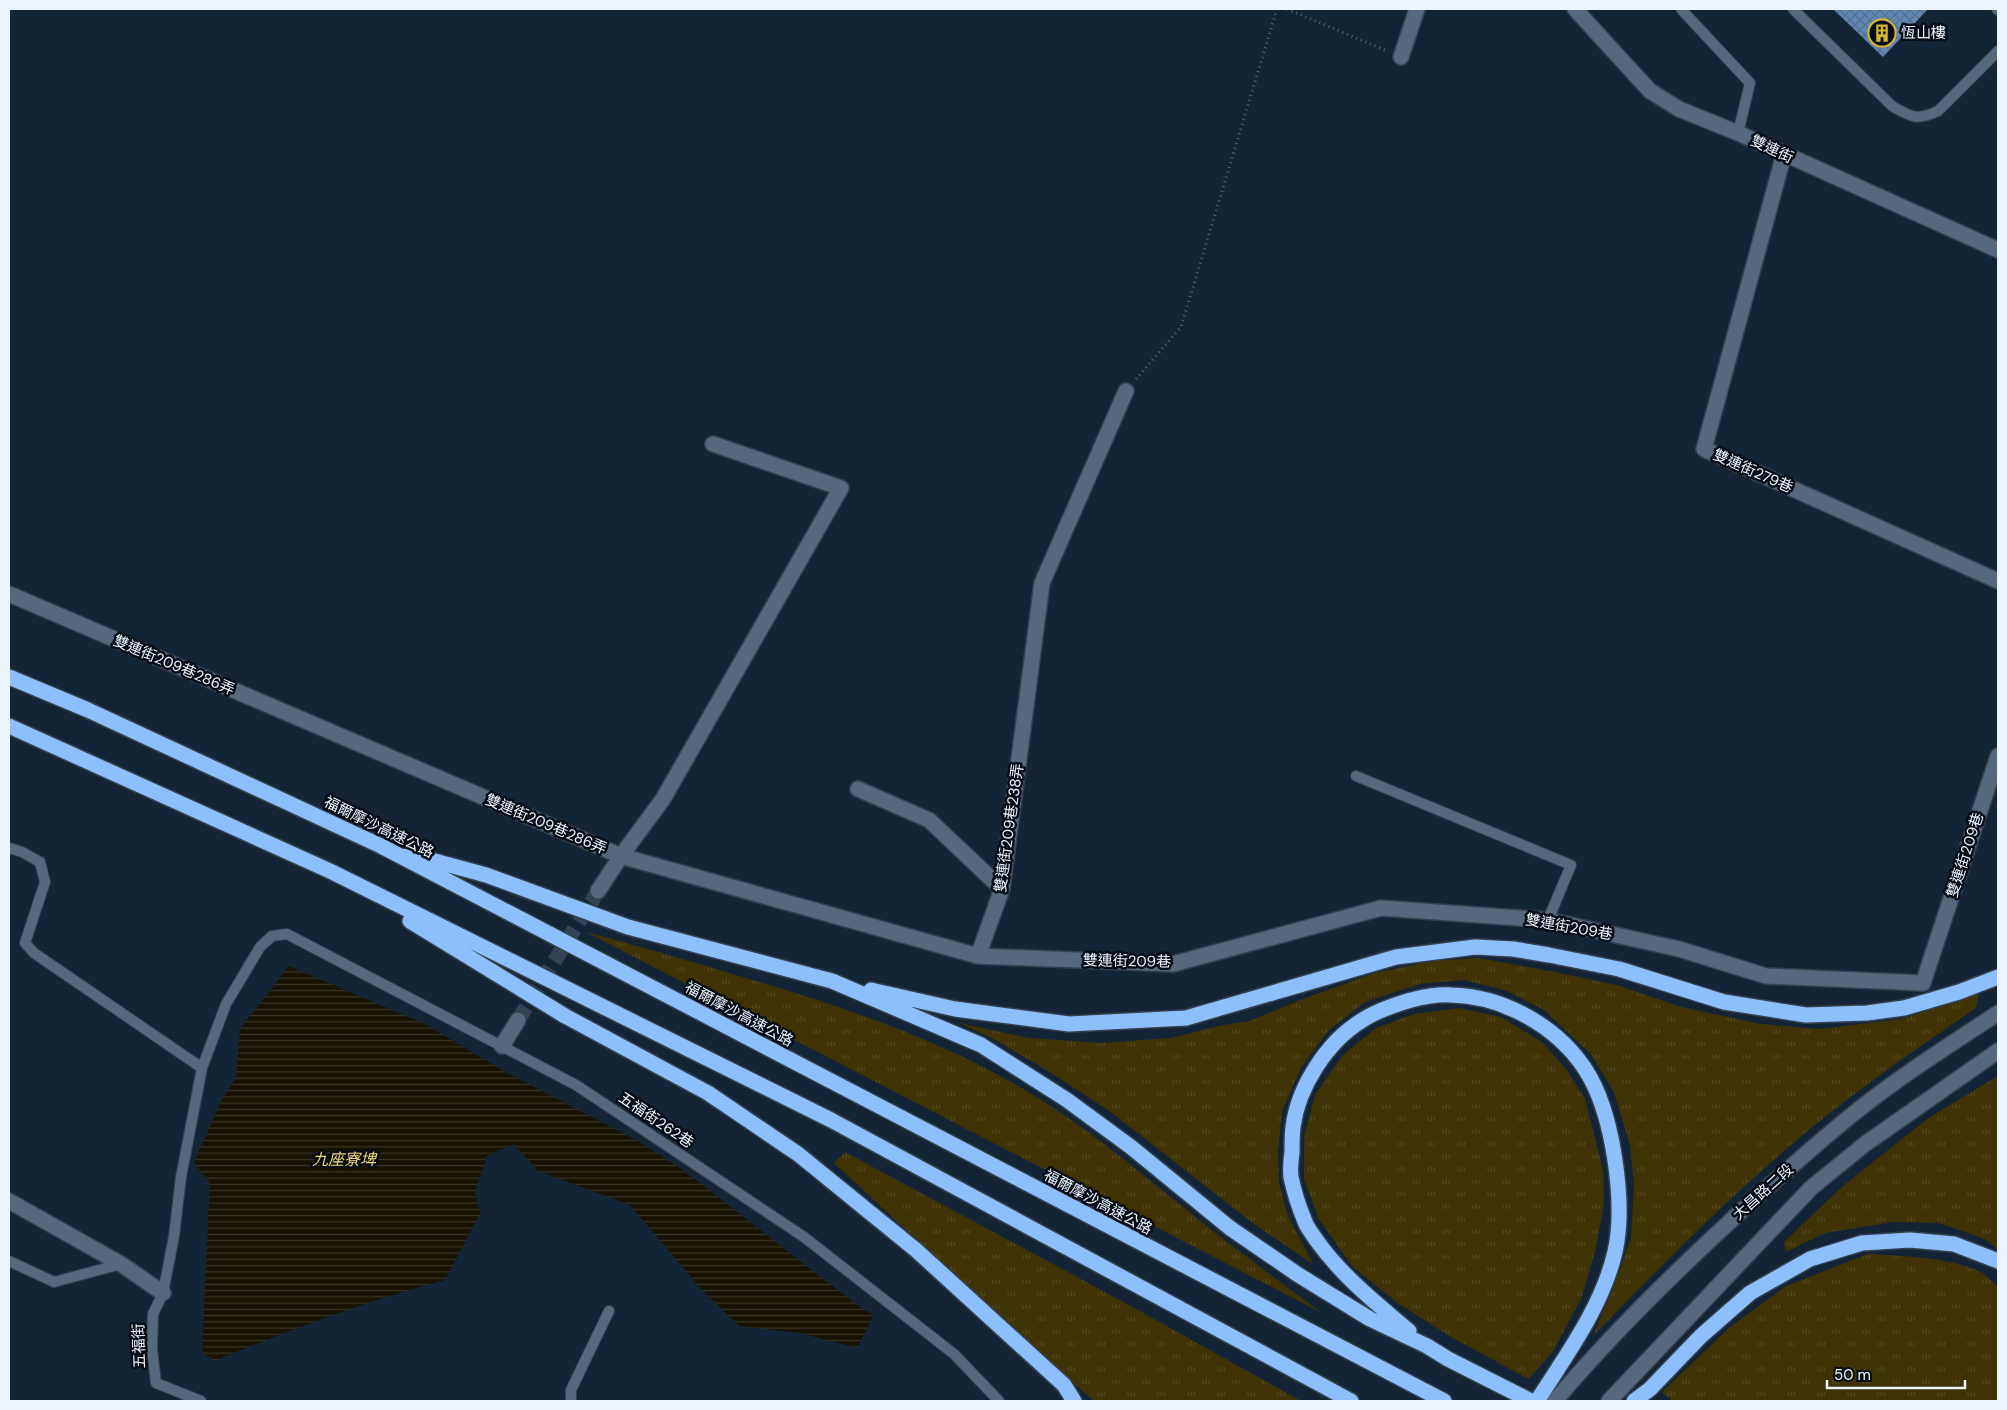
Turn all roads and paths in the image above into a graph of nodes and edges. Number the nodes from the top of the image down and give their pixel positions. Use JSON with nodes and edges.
{"nodes":[{"id":1,"x":1277,"y":9,"type":"edge"},
{"id":2,"x":1287,"y":9,"type":"edge"},
{"id":3,"x":1417,"y":9,"type":"edge"},
{"id":4,"x":1574,"y":9,"type":"edge"},
{"id":5,"x":1681,"y":9,"type":"edge"},
{"id":6,"x":1793,"y":9,"type":"edge"},
{"id":7,"x":1998,"y":51,"type":"edge"},
{"id":8,"x":1401,"y":57,"type":"joint"},
{"id":9,"x":1738,"y":133,"type":"junction"},
{"id":10,"x":1784,"y":154,"type":"junction"},
{"id":11,"x":1998,"y":250,"type":"edge"},
{"id":12,"x":1126,"y":391,"type":"joint"},
{"id":13,"x":713,"y":444,"type":"dead end"},
{"id":14,"x":1998,"y":581,"type":"edge"},
{"id":15,"x":9,"y":594,"type":"edge"},
{"id":16,"x":9,"y":677,"type":"edge"},
{"id":17,"x":9,"y":726,"type":"edge"},
{"id":18,"x":1998,"y":756,"type":"edge"},
{"id":19,"x":1356,"y":776,"type":"dead end"},
{"id":20,"x":858,"y":789,"type":"dead end"},
{"id":21,"x":381,"y":846,"type":"junction"},
{"id":22,"x":9,"y":848,"type":"edge"},
{"id":23,"x":621,"y":856,"type":"junction"},
{"id":24,"x":330,"y":872,"type":"junction"},
{"id":25,"x":1002,"y":889,"type":"junction"},
{"id":26,"x":598,"y":891,"type":"tunnel mouth"},
{"id":27,"x":1548,"y":920,"type":"junction"},
{"id":28,"x":978,"y":956,"type":"junction"},
{"id":29,"x":1998,"y":977,"type":"edge"},
{"id":30,"x":832,"y":981,"type":"junction"},
{"id":31,"x":1998,"y":1013,"type":"edge"},
{"id":32,"x":518,"y":1020,"type":"tunnel mouth"},
{"id":33,"x":502,"y":1046,"type":"junction"},
{"id":34,"x":1998,"y":1051,"type":"edge"},
{"id":35,"x":202,"y":1068,"type":"junction"},
{"id":36,"x":9,"y":1201,"type":"edge"},
{"id":37,"x":9,"y":1261,"type":"edge"},
{"id":38,"x":1998,"y":1262,"type":"edge"},
{"id":39,"x":120,"y":1264,"type":"junction"},
{"id":40,"x":163,"y":1292,"type":"junction"},
{"id":41,"x":609,"y":1311,"type":"dead end"},
{"id":42,"x":1427,"y":1346,"type":"junction"},
{"id":43,"x":1064,"y":1385,"type":"junction"},
{"id":44,"x":201,"y":1401,"type":"edge"},
{"id":45,"x":571,"y":1401,"type":"edge"},
{"id":46,"x":999,"y":1401,"type":"edge"},
{"id":47,"x":1074,"y":1401,"type":"edge"},
{"id":48,"x":1080,"y":1401,"type":"edge"},
{"id":49,"x":1351,"y":1401,"type":"edge"},
{"id":50,"x":1444,"y":1401,"type":"edge"},
{"id":51,"x":1531,"y":1401,"type":"edge"},
{"id":52,"x":1538,"y":1401,"type":"edge"},
{"id":53,"x":1555,"y":1401,"type":"edge"},
{"id":54,"x":1609,"y":1401,"type":"edge"},
{"id":55,"x":1634,"y":1401,"type":"edge"}],
"edges":[{"from":1,"to":12,"type":"path"},
{"from":2,"to":8,"type":"path"},
{"from":3,"to":8,"type":"street"},
{"from":4,"to":9,"type":"street","name":"雙連街"},
{"from":5,"to":9,"type":"lane"},
{"from":6,"to":7,"type":"lane"},
{"from":9,"to":10,"type":"street","name":"雙連街"},
{"from":10,"to":11,"type":"street","name":"雙連街"},
{"from":10,"to":14,"type":"street","name":"雙連街279巷"},
{"from":12,"to":25,"type":"street","name":"雙連街209巷238弄"},
{"from":13,"to":23,"type":"street","name":"雙連街209巷286弄"},
{"from":15,"to":23,"type":"street","name":"雙連街209巷286弄"},
{"from":16,"to":21,"type":"highway","name":"福爾摩沙高速公路"},
{"from":17,"to":24,"type":"highway"},
{"from":18,"to":27,"type":"street","name":"雙連街209巷"},
{"from":19,"to":27,"type":"lane"},
{"from":20,"to":25,"type":"street"},
{"from":21,"to":30,"type":"highway"},
{"from":21,"to":50,"type":"highway","name":"福爾摩沙高速公路"},
{"from":22,"to":35,"type":"lane"},
{"from":23,"to":26,"type":"street"},
{"from":23,"to":28,"type":"street"},
{"from":24,"to":43,"type":"highway"},
{"from":24,"to":49,"type":"highway"},
{"from":25,"to":28,"type":"street","name":"雙連街209巷238弄"},
{"from":27,"to":28,"type":"street","name":"雙連街209巷"},
{"from":29,"to":30,"type":"highway"},
{"from":30,"to":42,"type":"highway"},
{"from":31,"to":53,"type":"street","name":"大昌路二段"},
{"from":32,"to":33,"type":"street"},
{"from":33,"to":35,"type":"lane","name":"五福街262巷"},
{"from":33,"to":46,"type":"lane","name":"五福街262巷"},
{"from":34,"to":54,"type":"street","name":"大昌路二段"},
{"from":35,"to":40,"type":"lane"},
{"from":36,"to":39,"type":"street"},
{"from":37,"to":39,"type":"lane"},
{"from":38,"to":55,"type":"highway"},
{"from":39,"to":40,"type":"street"},
{"from":40,"to":44,"type":"lane","name":"五福街"},
{"from":41,"to":45,"type":"lane"},
{"from":42,"to":51,"type":"highway"},
{"from":42,"to":52,"type":"highway"},
{"from":43,"to":47,"type":"highway"},
{"from":43,"to":48,"type":"highway"}]}
